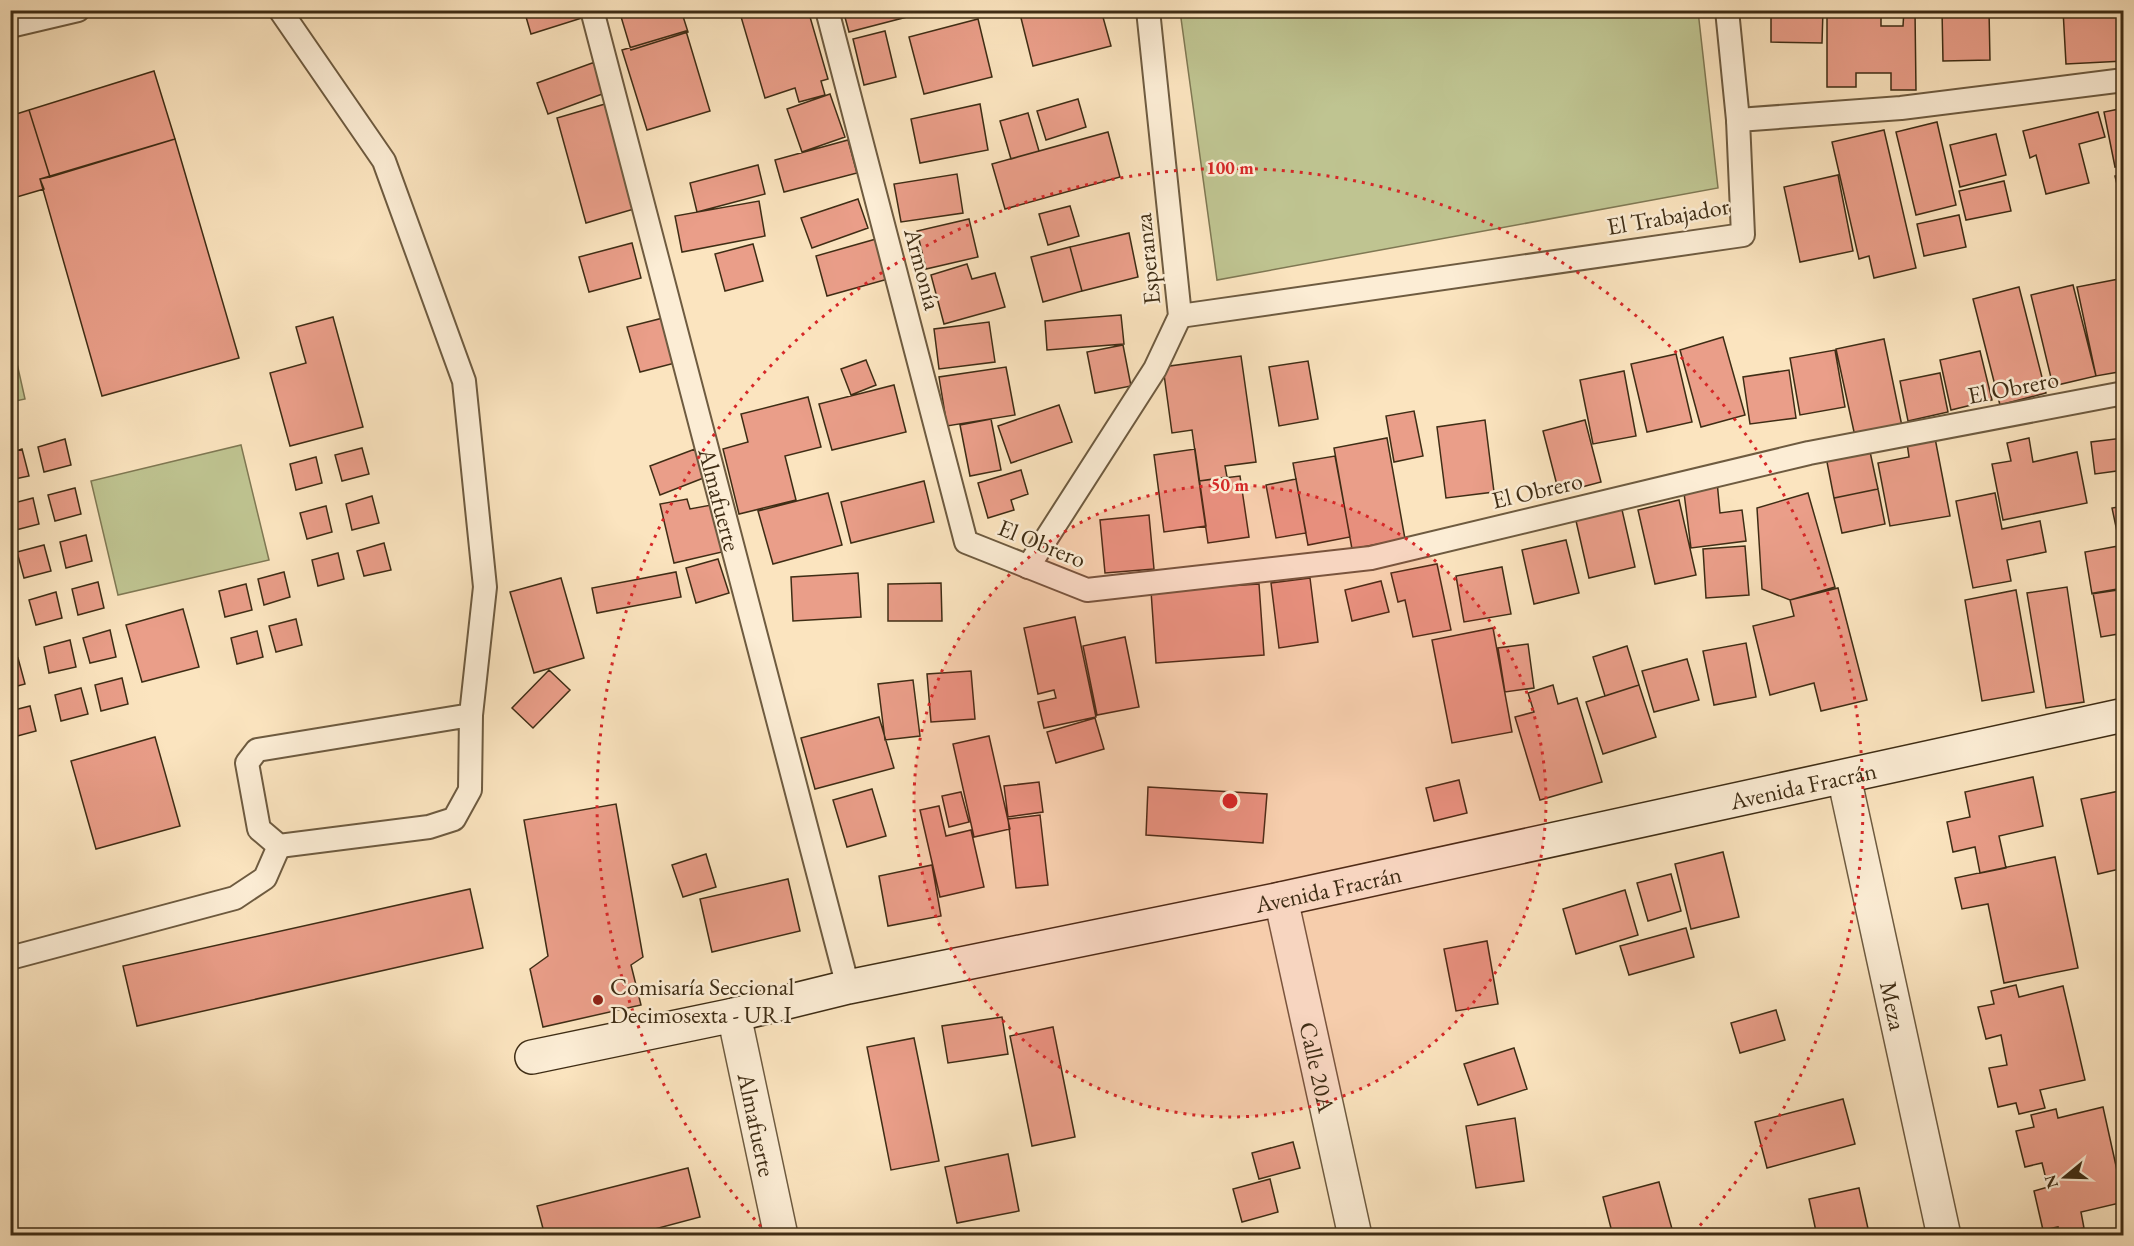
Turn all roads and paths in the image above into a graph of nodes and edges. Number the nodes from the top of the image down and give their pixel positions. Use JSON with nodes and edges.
{"nodes":[{"id":1,"x":78,"y":10,"type":"edge"},
{"id":2,"x":280,"y":10,"type":"edge"},
{"id":3,"x":592,"y":10,"type":"edge"},
{"id":4,"x":827,"y":10,"type":"edge"},
{"id":5,"x":1148,"y":10,"type":"edge"},
{"id":6,"x":1727,"y":10,"type":"edge"},
{"id":7,"x":10,"y":26,"type":"edge"},
{"id":8,"x":2124,"y":80,"type":"edge"},
{"id":9,"x":1738,"y":120,"type":"junction"},
{"id":10,"x":1180,"y":316,"type":"junction"},
{"id":11,"x":2124,"y":393,"type":"edge"},
{"id":12,"x":966,"y":542,"type":"joint"},
{"id":13,"x":1028,"y":567,"type":"junction"},
{"id":14,"x":471,"y":715,"type":"junction"},
{"id":15,"x":2124,"y":715,"type":"edge"},
{"id":16,"x":1844,"y":777,"type":"junction"},
{"id":17,"x":279,"y":846,"type":"junction"},
{"id":18,"x":1281,"y":899,"type":"junction"},
{"id":19,"x":10,"y":958,"type":"edge"},
{"id":20,"x":848,"y":987,"type":"junction"},
{"id":21,"x":735,"y":1015,"type":"junction"},
{"id":22,"x":532,"y":1057,"type":"dead end"},
{"id":23,"x":781,"y":1236,"type":"edge"},
{"id":24,"x":1354,"y":1236,"type":"edge"},
{"id":25,"x":1944,"y":1236,"type":"edge"}],
"edges":[{"from":1,"to":7,"type":"lane"},
{"from":2,"to":14,"type":"lane"},
{"from":3,"to":20,"type":"lane","name":"Almafuerte"},
{"from":4,"to":12,"type":"lane","name":"Armonía"},
{"from":5,"to":10,"type":"lane","name":"Esperanza"},
{"from":6,"to":9,"type":"lane"},
{"from":8,"to":9,"type":"lane"},
{"from":9,"to":10,"type":"lane","name":"El Trabajador"},
{"from":10,"to":13,"type":"lane","name":"Esperanza"},
{"from":11,"to":13,"type":"lane","name":"El Obrero"},
{"from":12,"to":13,"type":"lane","name":"El Obrero"},
{"from":14,"to":17,"type":"lane"},
{"from":14,"to":17,"type":"lane"},
{"from":15,"to":16,"type":"main road","name":"Avenida Fracrán"},
{"from":16,"to":18,"type":"main road","name":"Avenida Fracrán"},
{"from":16,"to":25,"type":"main road","name":"Meza"},
{"from":17,"to":19,"type":"lane"},
{"from":18,"to":20,"type":"main road","name":"Avenida Fracrán"},
{"from":18,"to":24,"type":"main road","name":"Calle 20A"},
{"from":20,"to":21,"type":"main road","name":"Avenida Fracrán"},
{"from":21,"to":22,"type":"main road","name":"Avenida Fracrán"},
{"from":21,"to":23,"type":"main road","name":"Almafuerte"}]}
